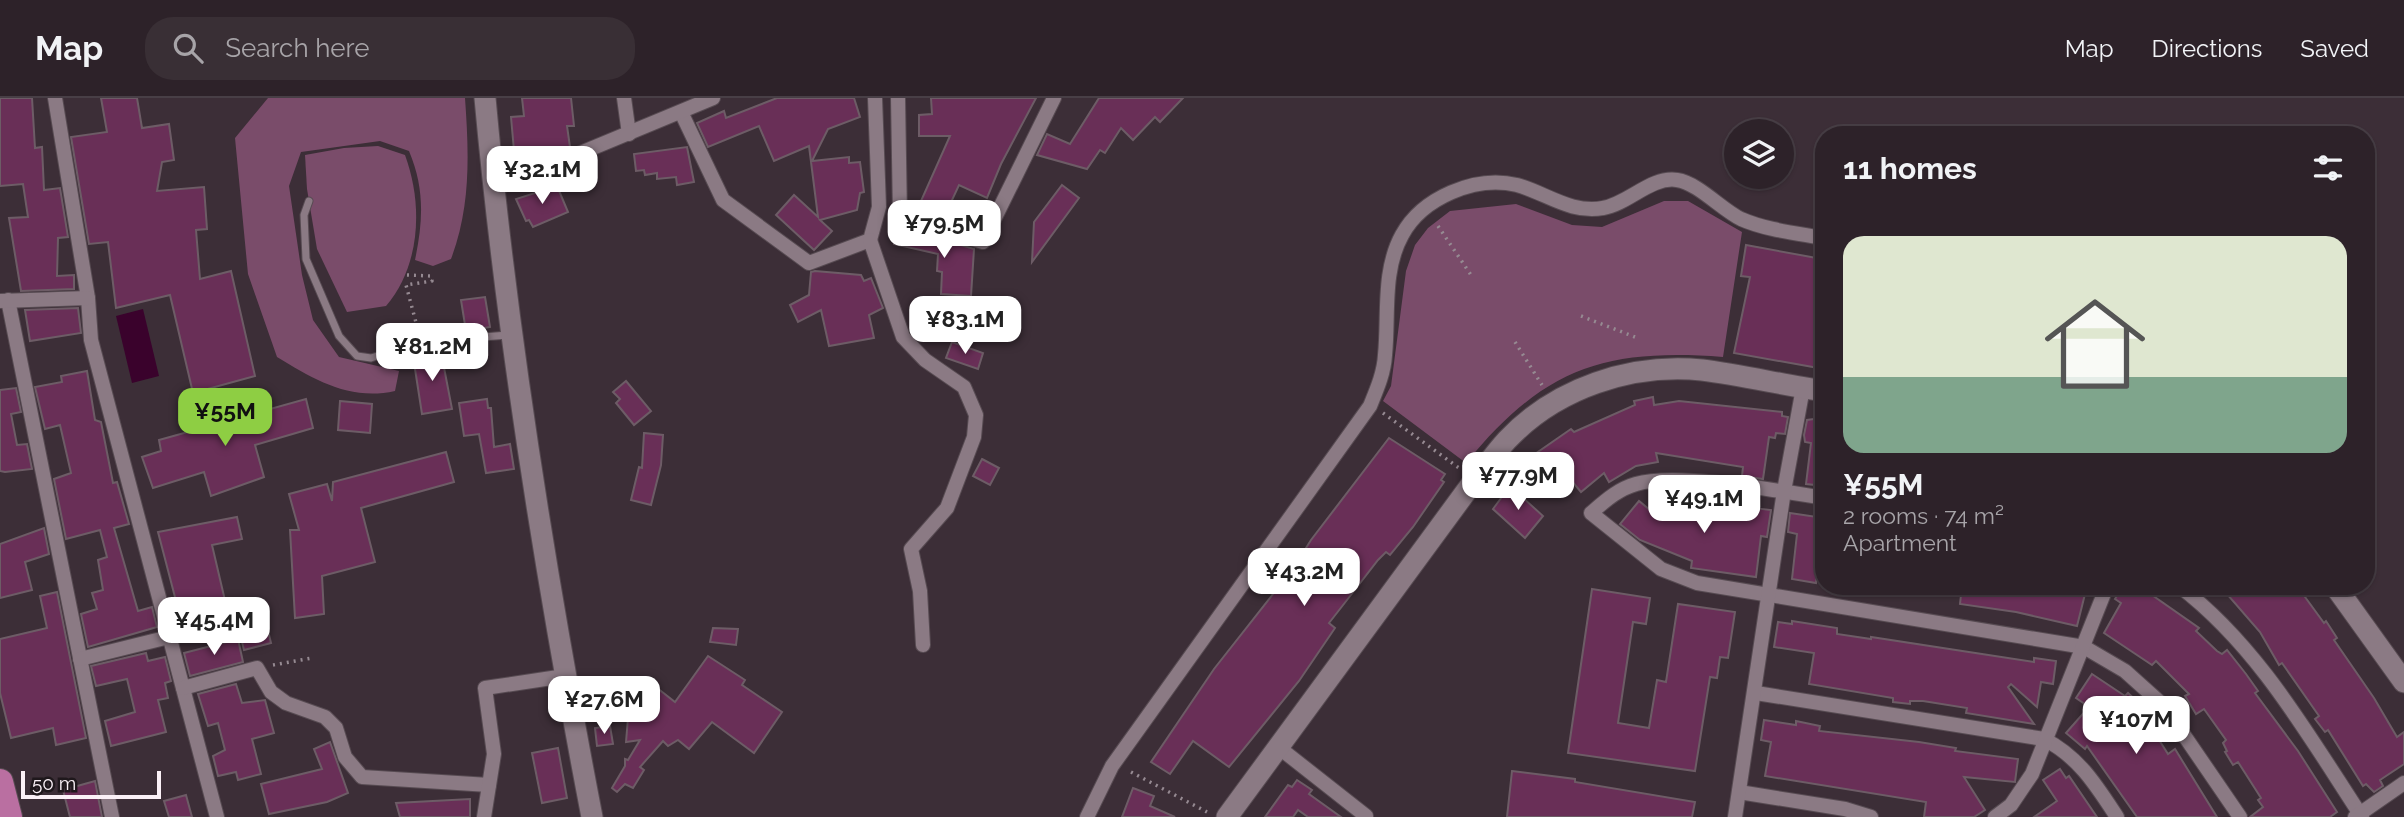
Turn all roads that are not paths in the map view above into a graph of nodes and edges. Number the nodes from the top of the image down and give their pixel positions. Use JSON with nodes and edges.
{"nodes":[{"id":1,"x":55,"y":98,"type":"edge"},
{"id":2,"x":485,"y":98,"type":"edge"},
{"id":3,"x":624,"y":98,"type":"edge"},
{"id":4,"x":713,"y":98,"type":"edge"},
{"id":5,"x":875,"y":98,"type":"edge"},
{"id":6,"x":898,"y":98,"type":"edge"},
{"id":7,"x":1054,"y":98,"type":"edge"},
{"id":8,"x":681,"y":112,"type":"junction"},
{"id":9,"x":629,"y":134,"type":"junction"},
{"id":10,"x":494,"y":189,"type":"junction"},
{"id":11,"x":309,"y":201,"type":"dead end"},
{"id":12,"x":1815,"y":237,"type":"edge"},
{"id":13,"x":870,"y":240,"type":"junction"},
{"id":14,"x":88,"y":298,"type":"junction"},
{"id":15,"x":4,"y":301,"type":"edge"},
{"id":16,"x":512,"y":334,"type":"junction"},
{"id":17,"x":1813,"y":390,"type":"edge"},
{"id":18,"x":1784,"y":491,"type":"junction"},
{"id":19,"x":1815,"y":496,"type":"edge"},
{"id":20,"x":1769,"y":593,"type":"junction"},
{"id":21,"x":2104,"y":595,"type":"edge"},
{"id":22,"x":2191,"y":595,"type":"edge"},
{"id":23,"x":2341,"y":595,"type":"edge"},
{"id":24,"x":169,"y":637,"type":"junction"},
{"id":25,"x":923,"y":645,"type":"dead end"},
{"id":26,"x":2084,"y":647,"type":"junction"},
{"id":27,"x":80,"y":659,"type":"junction"},
{"id":28,"x":565,"y":676,"type":"junction"},
{"id":29,"x":2404,"y":682,"type":"edge"},
{"id":30,"x":183,"y":688,"type":"junction"},
{"id":31,"x":1756,"y":694,"type":"junction"},
{"id":32,"x":2044,"y":739,"type":"junction"},
{"id":33,"x":1277,"y":746,"type":"junction"},
{"id":34,"x":0,"y":782,"type":"edge"},
{"id":35,"x":2404,"y":783,"type":"edge"},
{"id":36,"x":489,"y":785,"type":"junction"},
{"id":37,"x":1739,"y":792,"type":"junction"},
{"id":38,"x":1217,"y":815,"type":"edge"},
{"id":39,"x":2359,"y":816,"type":"edge"},
{"id":40,"x":9,"y":817,"type":"edge"},
{"id":41,"x":112,"y":817,"type":"edge"},
{"id":42,"x":217,"y":817,"type":"edge"},
{"id":43,"x":484,"y":817,"type":"edge"},
{"id":44,"x":592,"y":817,"type":"edge"},
{"id":45,"x":1087,"y":817,"type":"edge"},
{"id":46,"x":1366,"y":817,"type":"edge"},
{"id":47,"x":1735,"y":817,"type":"edge"},
{"id":48,"x":1871,"y":817,"type":"edge"},
{"id":49,"x":1995,"y":817,"type":"edge"},
{"id":50,"x":2117,"y":817,"type":"edge"},
{"id":51,"x":2240,"y":817,"type":"edge"}],
"edges":[{"from":1,"to":14,"type":"street"},
{"from":2,"to":10,"type":"street"},
{"from":3,"to":9,"type":"street"},
{"from":4,"to":8,"type":"street"},
{"from":5,"to":13,"type":"street"},
{"from":6,"to":7,"type":"street"},
{"from":8,"to":9,"type":"street"},
{"from":8,"to":13,"type":"street"},
{"from":9,"to":10,"type":"street"},
{"from":10,"to":16,"type":"street"},
{"from":11,"to":16,"type":"lane"},
{"from":12,"to":45,"type":"street"},
{"from":13,"to":25,"type":"street"},
{"from":14,"to":15,"type":"street"},
{"from":14,"to":24,"type":"street"},
{"from":15,"to":27,"type":"street"},
{"from":16,"to":28,"type":"street"},
{"from":17,"to":18,"type":"street"},
{"from":17,"to":33,"type":"street"},
{"from":18,"to":19,"type":"street"},
{"from":18,"to":20,"type":"street"},
{"from":18,"to":20,"type":"street"},
{"from":20,"to":26,"type":"street"},
{"from":20,"to":31,"type":"street"},
{"from":21,"to":26,"type":"street"},
{"from":22,"to":39,"type":"street"},
{"from":23,"to":29,"type":"street"},
{"from":24,"to":27,"type":"street"},
{"from":24,"to":30,"type":"street"},
{"from":26,"to":32,"type":"street"},
{"from":26,"to":51,"type":"street"},
{"from":27,"to":41,"type":"street"},
{"from":28,"to":36,"type":"street"},
{"from":28,"to":44,"type":"street"},
{"from":30,"to":36,"type":"street"},
{"from":30,"to":42,"type":"street"},
{"from":31,"to":32,"type":"street"},
{"from":31,"to":37,"type":"street"},
{"from":32,"to":49,"type":"street"},
{"from":32,"to":50,"type":"street"},
{"from":33,"to":38,"type":"street"},
{"from":33,"to":46,"type":"street"},
{"from":34,"to":40,"type":"highway"},
{"from":35,"to":39,"type":"street"},
{"from":36,"to":43,"type":"street"},
{"from":37,"to":47,"type":"street"},
{"from":37,"to":48,"type":"street"}]}
